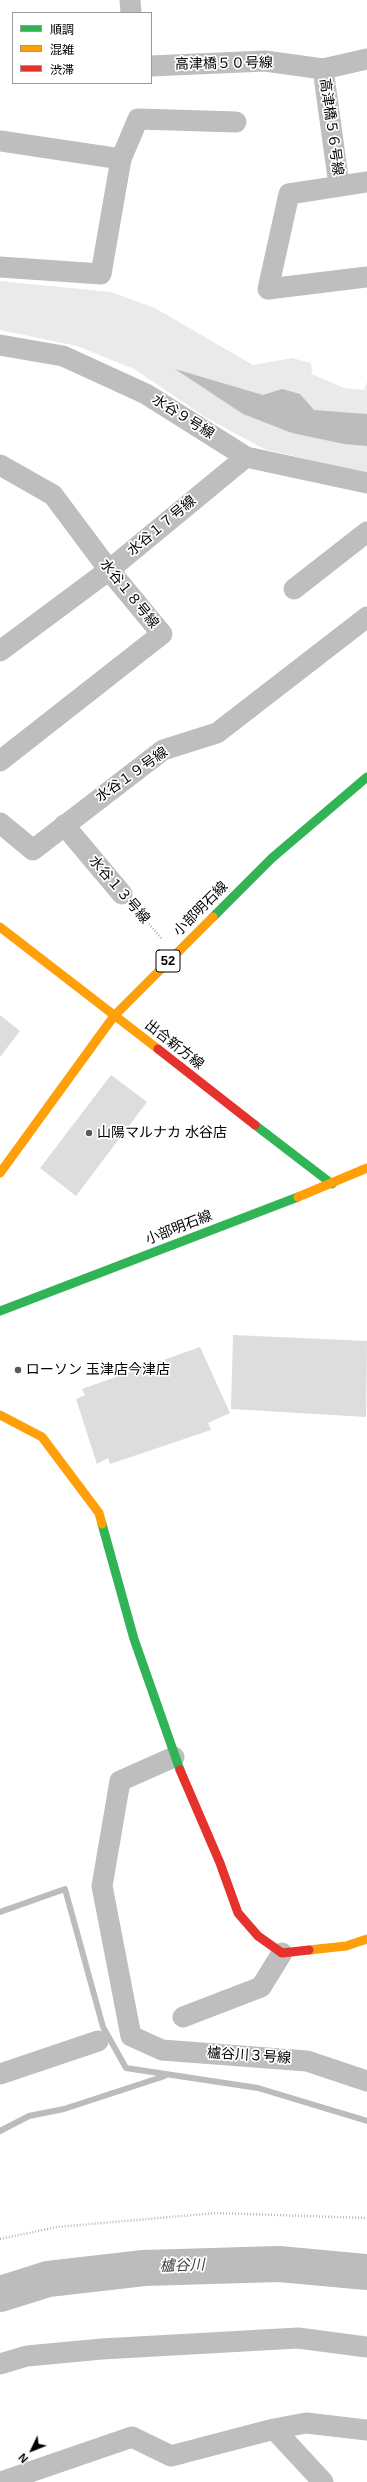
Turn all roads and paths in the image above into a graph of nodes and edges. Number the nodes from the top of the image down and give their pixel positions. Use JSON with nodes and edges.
{"nodes":[{"id":1,"x":130,"y":0,"type":"edge"},
{"id":2,"x":131,"y":12,"type":"edge"},
{"id":3,"x":367,"y":59,"type":"edge"},
{"id":4,"x":152,"y":66,"type":"edge"},
{"id":5,"x":323,"y":69,"type":"junction"},
{"id":6,"x":236,"y":122,"type":"dead end"},
{"id":7,"x":0,"y":141,"type":"edge"},
{"id":8,"x":122,"y":158,"type":"junction"},
{"id":9,"x":367,"y":182,"type":"edge"},
{"id":10,"x":339,"y":186,"type":"junction"},
{"id":11,"x":0,"y":266,"type":"edge"},
{"id":12,"x":367,"y":277,"type":"edge"},
{"id":13,"x":0,"y":345,"type":"edge"},
{"id":14,"x":246,"y":456,"type":"junction"},
{"id":15,"x":0,"y":465,"type":"edge"},
{"id":16,"x":367,"y":483,"type":"edge"},
{"id":17,"x":367,"y":532,"type":"edge"},
{"id":18,"x":109,"y":570,"type":"junction"},
{"id":19,"x":294,"y":589,"type":"dead end"},
{"id":20,"x":367,"y":617,"type":"edge"},
{"id":21,"x":0,"y":651,"type":"edge"},
{"id":22,"x":0,"y":761,"type":"edge"},
{"id":23,"x":367,"y":777,"type":"edge"},
{"id":24,"x":0,"y":823,"type":"edge"},
{"id":25,"x":64,"y":825,"type":"junction"},
{"id":26,"x":122,"y":894,"type":"joint"},
{"id":27,"x":0,"y":927,"type":"edge"},
{"id":28,"x":175,"y":955,"type":"junction"},
{"id":29,"x":114,"y":1016,"type":"junction"},
{"id":30,"x":367,"y":1168,"type":"edge"},
{"id":31,"x":0,"y":1174,"type":"edge"},
{"id":32,"x":332,"y":1184,"type":"junction"},
{"id":33,"x":0,"y":1311,"type":"edge"},
{"id":34,"x":0,"y":1414,"type":"edge"},
{"id":35,"x":174,"y":1757,"type":"junction"},
{"id":36,"x":367,"y":1939,"type":"edge"},
{"id":37,"x":282,"y":1953,"type":"junction"},
{"id":38,"x":183,"y":2017,"type":"dead end"},
{"id":39,"x":98,"y":2041,"type":"dead end"},
{"id":40,"x":0,"y":2074,"type":"edge"},
{"id":41,"x":367,"y":2081,"type":"edge"},
{"id":42,"x":367,"y":2218,"type":"edge"},
{"id":43,"x":0,"y":2239,"type":"edge"},
{"id":44,"x":367,"y":2347,"type":"edge"},
{"id":45,"x":0,"y":2364,"type":"edge"},
{"id":46,"x":274,"y":2429,"type":"junction"},
{"id":47,"x":367,"y":2430,"type":"edge"},
{"id":48,"x":1,"y":2482,"type":"edge"},
{"id":49,"x":323,"y":2482,"type":"edge"}],
"edges":[{"from":1,"to":2,"type":"street"},
{"from":3,"to":5,"type":"street","name":"高津橋５０号線"},
{"from":4,"to":5,"type":"street","name":"高津橋５０号線"},
{"from":5,"to":10,"type":"street","name":"高津橋５６号線"},
{"from":6,"to":8,"type":"street"},
{"from":7,"to":8,"type":"street"},
{"from":8,"to":11,"type":"street"},
{"from":9,"to":10,"type":"street","name":"高津橋５６号線"},
{"from":10,"to":12,"type":"street","name":"高津橋５６号線"},
{"from":13,"to":14,"type":"street","name":"水谷９号線"},
{"from":14,"to":16,"type":"street","name":"水谷９号線"},
{"from":14,"to":18,"type":"street","name":"水谷１７号線"},
{"from":15,"to":18,"type":"street","name":"水谷１８号線"},
{"from":17,"to":19,"type":"street"},
{"from":18,"to":21,"type":"street","name":"水谷１７号線"},
{"from":18,"to":22,"type":"street","name":"水谷１８号線"},
{"from":20,"to":25,"type":"street","name":"水谷１９号線"},
{"from":23,"to":28,"type":"street","name":"小部明石線","number":"52"},
{"from":24,"to":25,"type":"street","name":"水谷１９号線"},
{"from":25,"to":26,"type":"street","name":"水谷１３号線"},
{"from":26,"to":28,"type":"path","name":"水谷１３号線"},
{"from":27,"to":29,"type":"street","name":"出合新方線"},
{"from":28,"to":29,"type":"street","name":"小部明石線","number":"52"},
{"from":29,"to":31,"type":"street","name":"小部明石線","number":"52"},
{"from":29,"to":32,"type":"street","name":"出合新方線"},
{"from":30,"to":32,"type":"street","name":"小部明石線"},
{"from":32,"to":33,"type":"street","name":"小部明石線"},
{"from":34,"to":35,"type":"street"},
{"from":35,"to":37,"type":"street"},
{"from":35,"to":41,"type":"street","name":"櫨谷川３号線"},
{"from":36,"to":37,"type":"street"},
{"from":37,"to":38,"type":"street"},
{"from":39,"to":40,"type":"street"},
{"from":42,"to":43,"type":"path"},
{"from":44,"to":45,"type":"street"},
{"from":46,"to":47,"type":"street"},
{"from":46,"to":48,"type":"street"},
{"from":46,"to":49,"type":"street"}]}
